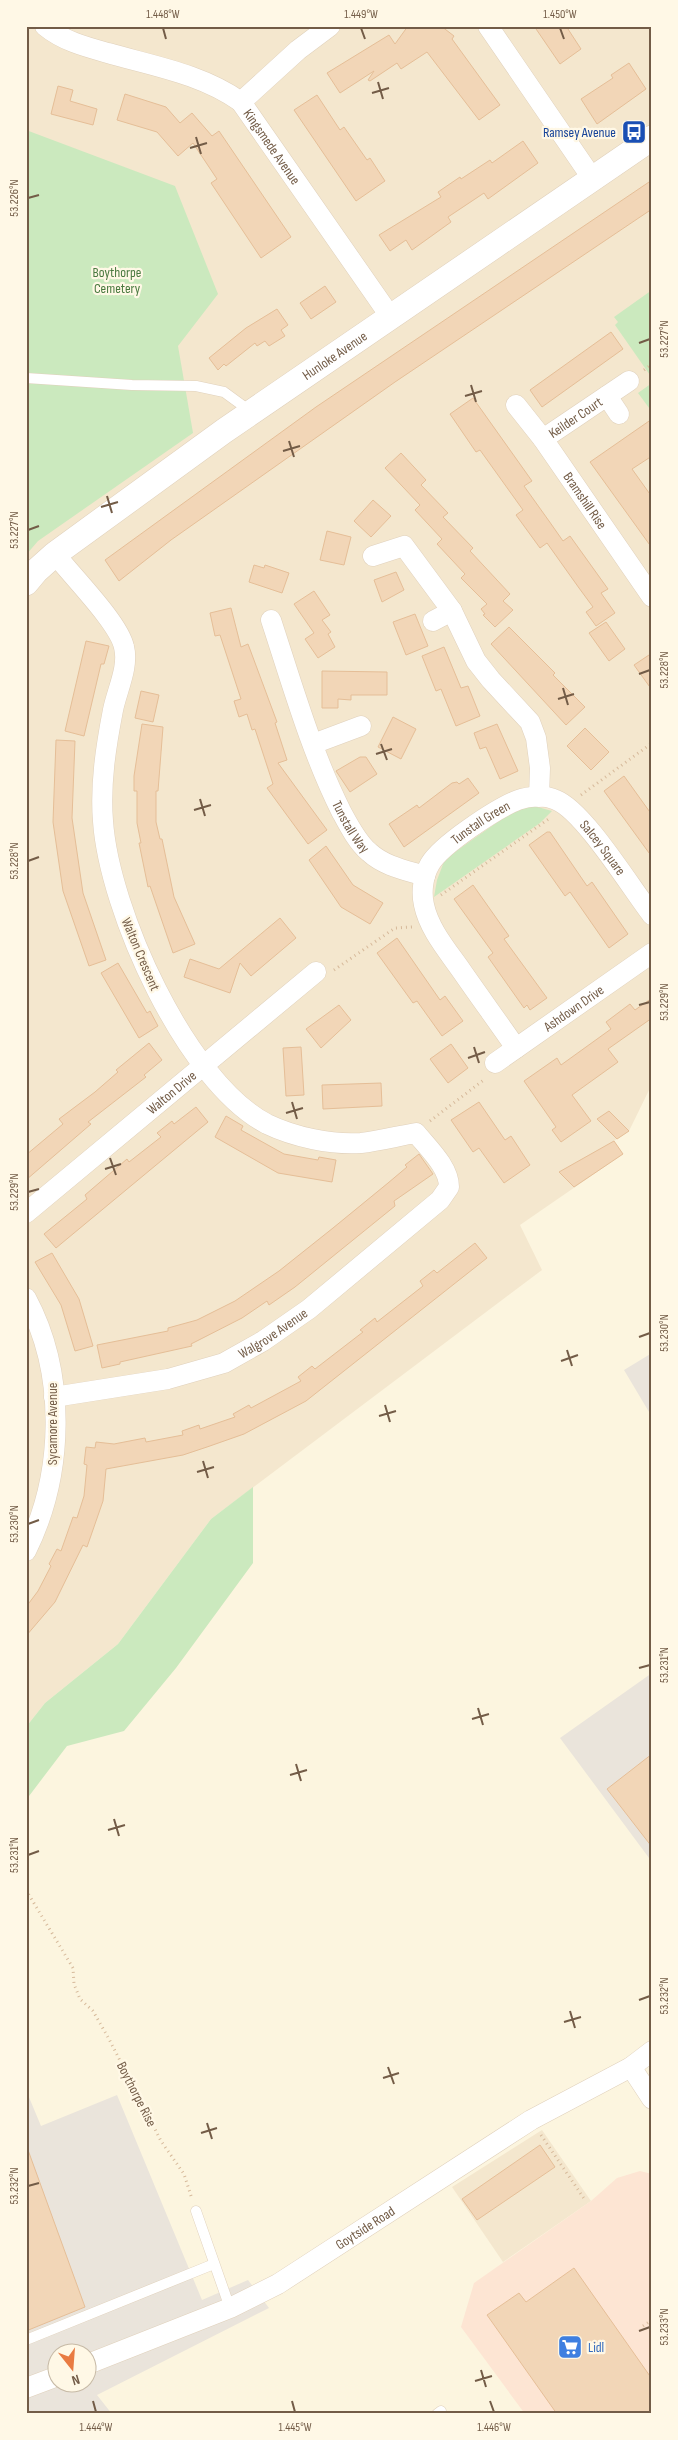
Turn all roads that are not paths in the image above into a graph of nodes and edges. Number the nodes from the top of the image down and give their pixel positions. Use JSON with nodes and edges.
{"nodes":[{"id":1,"x":45,"y":26,"type":"edge"},
{"id":2,"x":330,"y":26,"type":"edge"},
{"id":3,"x":488,"y":26,"type":"edge"},
{"id":4,"x":241,"y":102,"type":"junction"},
{"id":5,"x":652,"y":138,"type":"edge"},
{"id":6,"x":592,"y":178,"type":"junction"},
{"id":7,"x":390,"y":316,"type":"junction"},
{"id":8,"x":26,"y":378,"type":"edge"},
{"id":9,"x":630,"y":381,"type":"dead end"},
{"id":10,"x":607,"y":396,"type":"junction"},
{"id":11,"x":516,"y":405,"type":"dead end"},
{"id":12,"x":251,"y":412,"type":"junction"},
{"id":13,"x":619,"y":414,"type":"dead end"},
{"id":14,"x":543,"y":439,"type":"junction"},
{"id":15,"x":55,"y":554,"type":"junction"},
{"id":16,"x":373,"y":556,"type":"dead end"},
{"id":17,"x":26,"y":584,"type":"edge"},
{"id":18,"x":652,"y":597,"type":"edge"},
{"id":19,"x":452,"y":611,"type":"junction"},
{"id":20,"x":271,"y":620,"type":"dead end"},
{"id":21,"x":432,"y":621,"type":"dead end"},
{"id":22,"x":361,"y":726,"type":"dead end"},
{"id":23,"x":313,"y":744,"type":"junction"},
{"id":24,"x":539,"y":797,"type":"junction"},
{"id":25,"x":425,"y":876,"type":"junction"},
{"id":26,"x":652,"y":915,"type":"edge"},
{"id":27,"x":652,"y":953,"type":"edge"},
{"id":28,"x":316,"y":972,"type":"road end"},
{"id":29,"x":516,"y":1048,"type":"junction"},
{"id":30,"x":495,"y":1063,"type":"road end"},
{"id":31,"x":205,"y":1065,"type":"junction"},
{"id":32,"x":449,"y":1187,"type":"joint"},
{"id":33,"x":26,"y":1213,"type":"edge"},
{"id":34,"x":26,"y":1298,"type":"edge"},
{"id":35,"x":54,"y":1397,"type":"junction"},
{"id":36,"x":26,"y":1551,"type":"edge"},
{"id":37,"x":652,"y":2051,"type":"edge"},
{"id":38,"x":631,"y":2068,"type":"junction"},
{"id":39,"x":652,"y":2099,"type":"edge"},
{"id":40,"x":196,"y":2211,"type":"road end"},
{"id":41,"x":214,"y":2264,"type":"junction"},
{"id":42,"x":230,"y":2308,"type":"junction"},
{"id":43,"x":26,"y":2340,"type":"edge"},
{"id":44,"x":98,"y":2360,"type":"edge"},
{"id":45,"x":48,"y":2380,"type":"edge"},
{"id":46,"x":26,"y":2388,"type":"edge"}],
"edges":[{"from":1,"to":4,"type":"street","name":"Kingsmede Avenue"},
{"from":2,"to":4,"type":"street"},
{"from":3,"to":6,"type":"street"},
{"from":4,"to":7,"type":"street","name":"Kingsmede Avenue"},
{"from":5,"to":6,"type":"street","name":"Hunloke Avenue"},
{"from":6,"to":7,"type":"street","name":"Hunloke Avenue"},
{"from":7,"to":12,"type":"street","name":"Hunloke Avenue"},
{"from":8,"to":12,"type":"lane"},
{"from":9,"to":10,"type":"street","name":"Keilder Court"},
{"from":10,"to":13,"type":"street","name":"Keilder Court"},
{"from":10,"to":14,"type":"street","name":"Keilder Court"},
{"from":11,"to":14,"type":"street","name":"Bramshill Rise"},
{"from":12,"to":15,"type":"street","name":"Hunloke Avenue"},
{"from":14,"to":18,"type":"street","name":"Bramshill Rise"},
{"from":15,"to":17,"type":"street","name":"Hunloke Avenue"},
{"from":15,"to":31,"type":"street","name":"Walton Crescent"},
{"from":16,"to":19,"type":"street"},
{"from":19,"to":21,"type":"street"},
{"from":19,"to":24,"type":"street"},
{"from":20,"to":23,"type":"street","name":"Tunstall Way"},
{"from":22,"to":23,"type":"street"},
{"from":23,"to":25,"type":"street","name":"Tunstall Way"},
{"from":24,"to":25,"type":"street","name":"Tunstall Green"},
{"from":24,"to":26,"type":"street","name":"Salcey Square"},
{"from":25,"to":29,"type":"street","name":"Tunstall Green"},
{"from":27,"to":29,"type":"street","name":"Ashdown Drive"},
{"from":28,"to":31,"type":"street","name":"Walton Drive"},
{"from":29,"to":30,"type":"street","name":"Ashdown Drive"},
{"from":31,"to":32,"type":"street","name":"Walton Crescent"},
{"from":31,"to":33,"type":"street","name":"Walton Drive"},
{"from":32,"to":35,"type":"street","name":"Walgrove Avenue"},
{"from":34,"to":35,"type":"street","name":"Sycamore Avenue"},
{"from":35,"to":36,"type":"street","name":"Sycamore Avenue"},
{"from":37,"to":38,"type":"street","name":"Goytside Road"},
{"from":38,"to":39,"type":"street"},
{"from":38,"to":42,"type":"street","name":"Goytside Road"},
{"from":40,"to":41,"type":"lane"},
{"from":41,"to":42,"type":"lane"},
{"from":41,"to":43,"type":"lane"},
{"from":42,"to":44,"type":"street","name":"Goytside Road"},
{"from":45,"to":46,"type":"street"}]}
